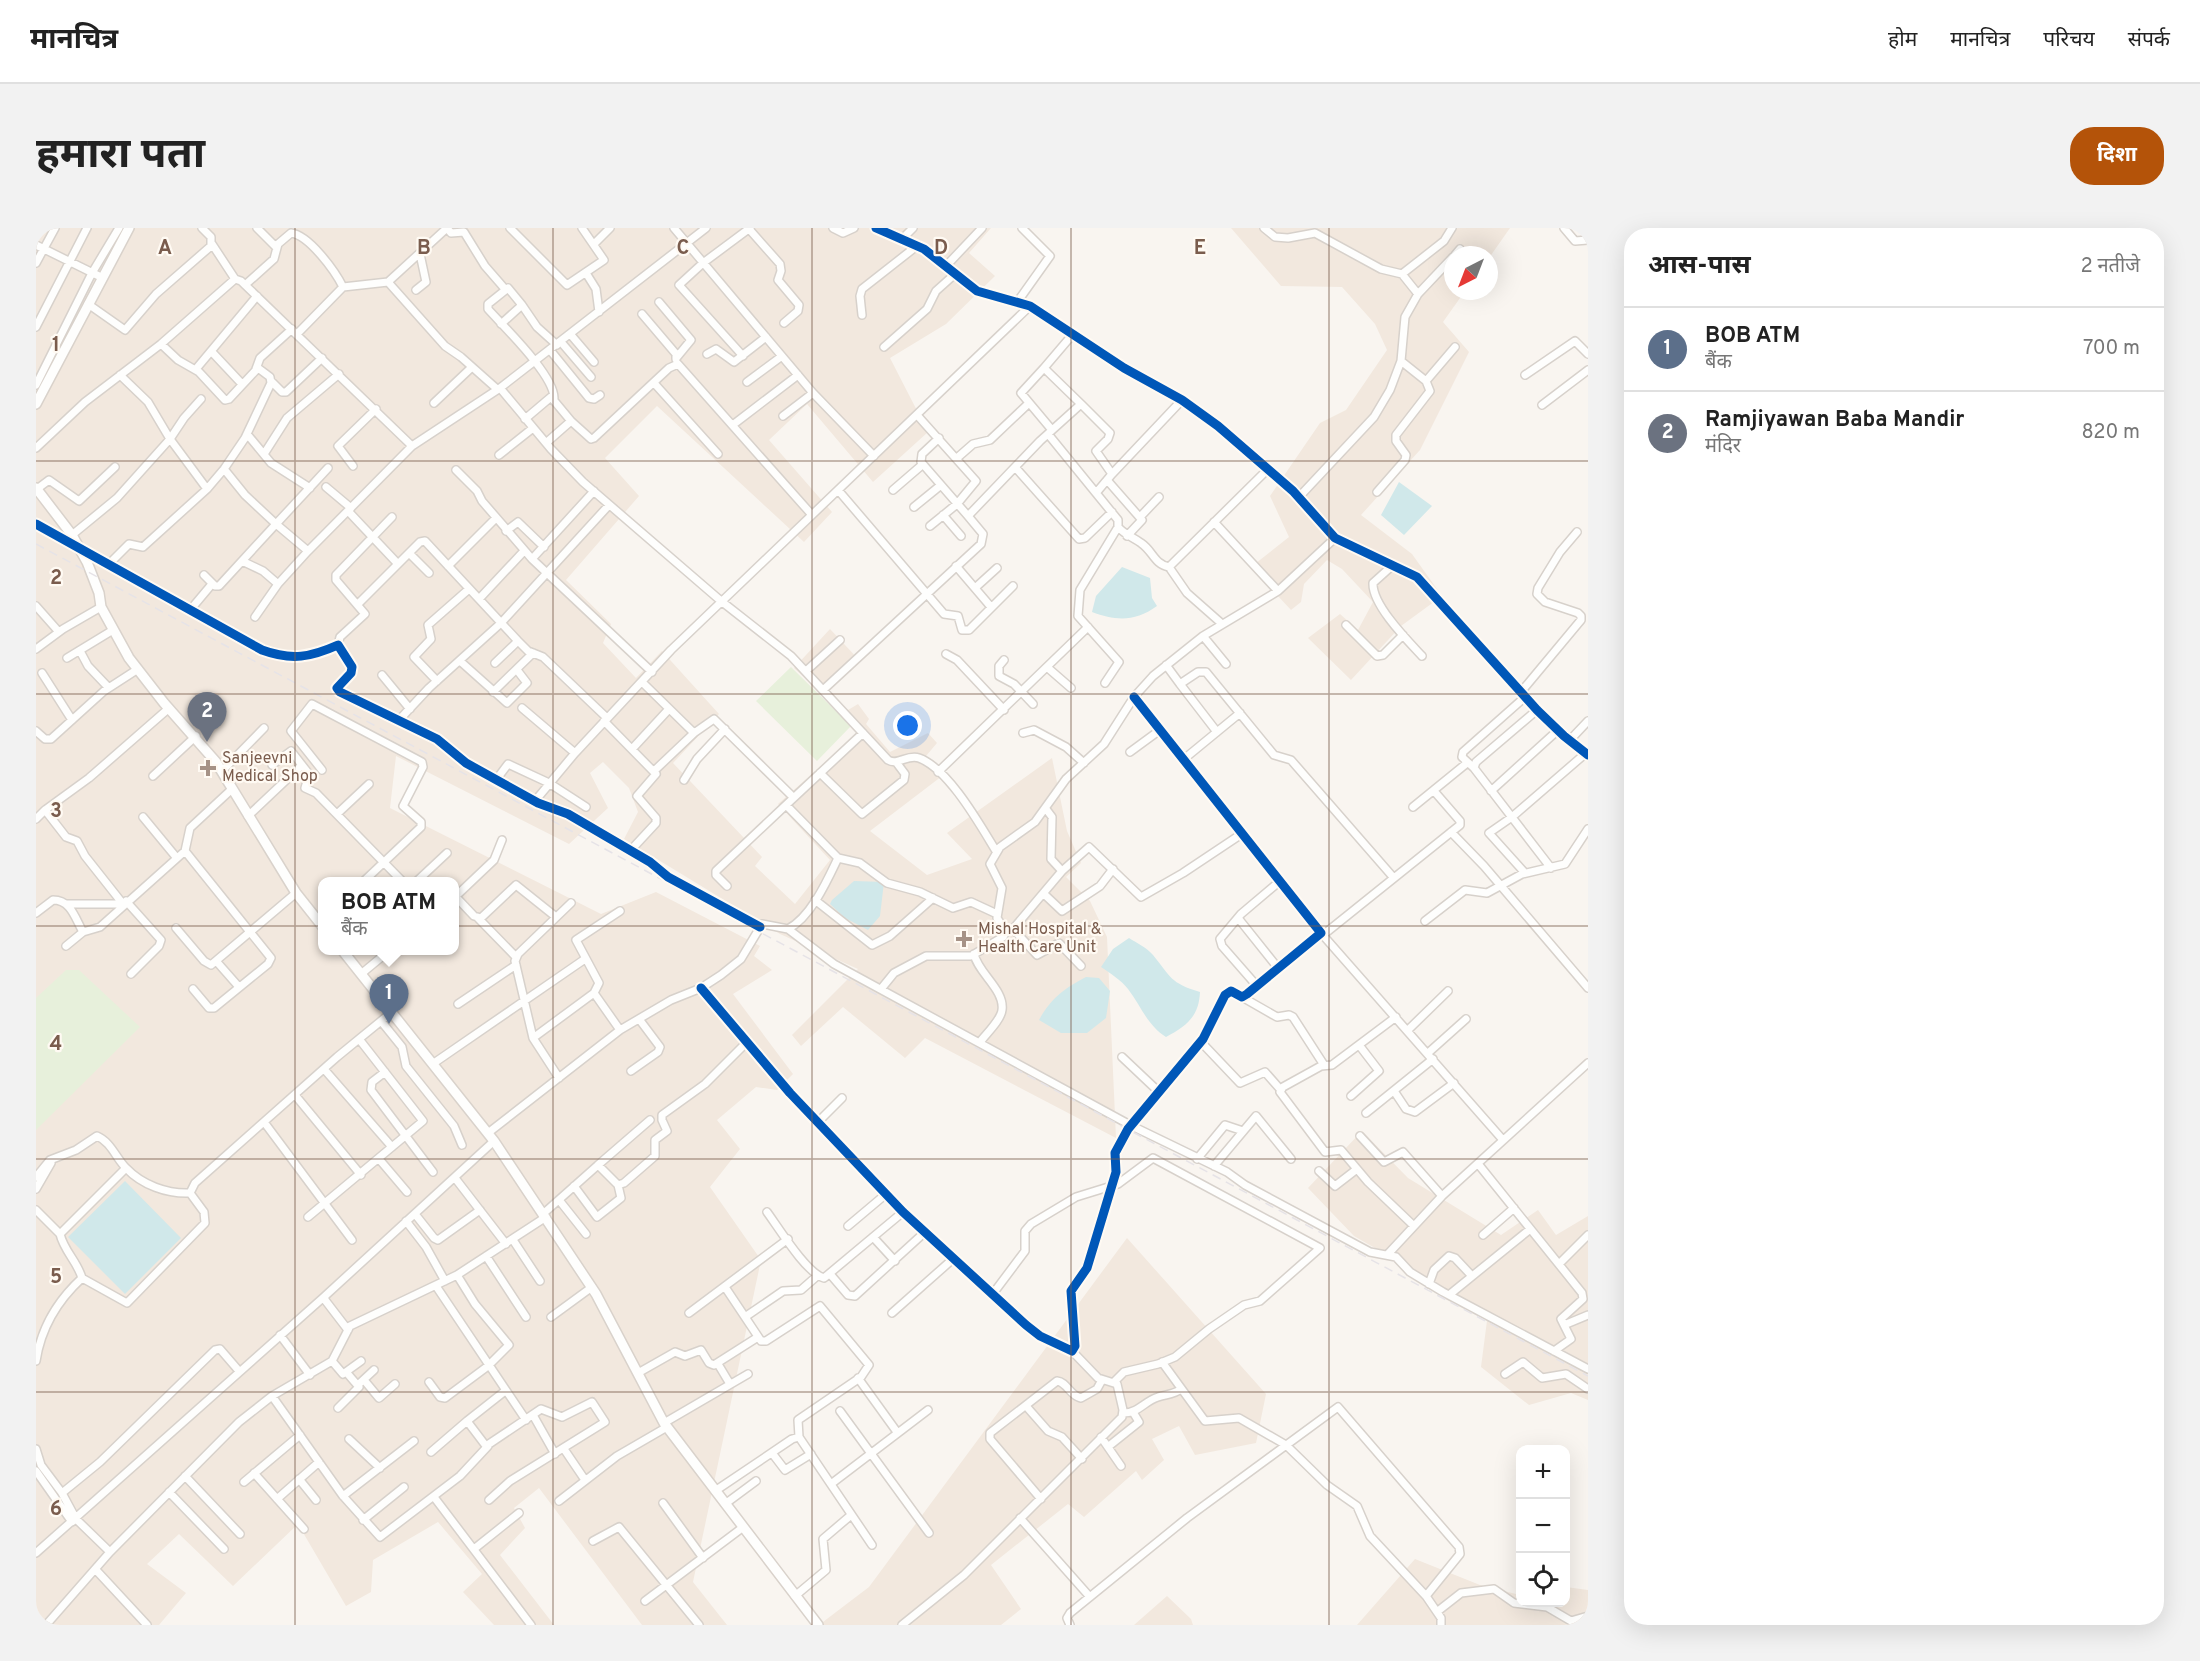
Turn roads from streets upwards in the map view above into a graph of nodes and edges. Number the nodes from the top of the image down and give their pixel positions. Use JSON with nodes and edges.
{"nodes":[{"id":1,"x":55,"y":228,"type":"edge"},
{"id":2,"x":87,"y":228,"type":"edge"},
{"id":3,"x":119,"y":228,"type":"edge"},
{"id":4,"x":129,"y":228,"type":"edge"},
{"id":5,"x":202,"y":228,"type":"edge"},
{"id":6,"x":257,"y":228,"type":"edge"},
{"id":7,"x":447,"y":228,"type":"edge"},
{"id":8,"x":510,"y":228,"type":"edge"},
{"id":9,"x":524,"y":228,"type":"edge"},
{"id":10,"x":582,"y":228,"type":"edge"},
{"id":11,"x":610,"y":228,"type":"edge"},
{"id":12,"x":674,"y":228,"type":"edge"},
{"id":13,"x":706,"y":228,"type":"edge"},
{"id":14,"x":750,"y":228,"type":"edge"},
{"id":15,"x":833,"y":228,"type":"edge"},
{"id":16,"x":854,"y":228,"type":"edge"},
{"id":17,"x":876,"y":228,"type":"edge"},
{"id":18,"x":913,"y":228,"type":"edge"},
{"id":19,"x":982,"y":228,"type":"edge"},
{"id":20,"x":1022,"y":228,"type":"edge"},
{"id":21,"x":1264,"y":228,"type":"edge"},
{"id":22,"x":1452,"y":228,"type":"edge"},
{"id":23,"x":1564,"y":228,"type":"edge"},
{"id":24,"x":517,"y":235,"type":"junction"},
{"id":25,"x":903,"y":238,"type":"junction"},
{"id":26,"x":1588,"y":240,"type":"edge"},
{"id":27,"x":688,"y":243,"type":"junction"},
{"id":28,"x":212,"y":244,"type":"junction"},
{"id":29,"x":594,"y":244,"type":"junction"},
{"id":30,"x":918,"y":245,"type":"junction"},
{"id":31,"x":40,"y":247,"type":"edge"},
{"id":32,"x":276,"y":247,"type":"junction"},
{"id":33,"x":420,"y":254,"type":"junction"},
{"id":34,"x":68,"y":262,"type":"junction"},
{"id":35,"x":36,"y":263,"type":"edge"},
{"id":36,"x":703,"y":263,"type":"junction"},
{"id":37,"x":947,"y":266,"type":"junction"},
{"id":38,"x":1444,"y":267,"type":"edge"},
{"id":39,"x":92,"y":273,"type":"junction"},
{"id":40,"x":586,"y":273,"type":"junction"},
{"id":41,"x":955,"y":274,"type":"junction"},
{"id":42,"x":1402,"y":274,"type":"junction"},
{"id":43,"x":103,"y":278,"type":"junction"},
{"id":44,"x":235,"y":279,"type":"junction"},
{"id":45,"x":388,"y":282,"type":"junction"},
{"id":46,"x":245,"y":285,"type":"junction"},
{"id":47,"x":343,"y":286,"type":"junction"},
{"id":48,"x":505,"y":289,"type":"junction"},
{"id":49,"x":416,"y":290,"type":"dead end"},
{"id":50,"x":1418,"y":294,"type":"junction"},
{"id":51,"x":256,"y":296,"type":"junction"},
{"id":52,"x":1018,"y":301,"type":"junction"},
{"id":53,"x":659,"y":302,"type":"dead end"},
{"id":54,"x":88,"y":304,"type":"junction"},
{"id":55,"x":522,"y":305,"type":"junction"},
{"id":56,"x":1030,"y":306,"type":"junction"},
{"id":57,"x":599,"y":312,"type":"junction"},
{"id":58,"x":642,"y":314,"type":"dead end"},
{"id":59,"x":862,"y":315,"type":"dead end"},
{"id":60,"x":783,"y":323,"type":"dead end"},
{"id":61,"x":501,"y":324,"type":"junction"},
{"id":62,"x":36,"y":327,"type":"edge"},
{"id":63,"x":295,"y":332,"type":"junction"},
{"id":64,"x":571,"y":334,"type":"junction"},
{"id":65,"x":1073,"y":334,"type":"junction"},
{"id":66,"x":766,"y":337,"type":"junction"},
{"id":67,"x":559,"y":343,"type":"junction"},
{"id":68,"x":161,"y":344,"type":"junction"},
{"id":69,"x":884,"y":347,"type":"dead end"},
{"id":70,"x":1455,"y":347,"type":"dead end"},
{"id":71,"x":550,"y":350,"type":"junction"},
{"id":72,"x":211,"y":351,"type":"junction"},
{"id":73,"x":707,"y":354,"type":"dead end"},
{"id":74,"x":1588,"y":354,"type":"edge"},
{"id":75,"x":743,"y":356,"type":"junction"},
{"id":76,"x":782,"y":356,"type":"junction"},
{"id":77,"x":322,"y":358,"type":"junction"},
{"id":78,"x":676,"y":360,"type":"junction"},
{"id":79,"x":1401,"y":361,"type":"junction"},
{"id":80,"x":534,"y":362,"type":"junction"},
{"id":81,"x":594,"y":362,"type":"dead end"},
{"id":82,"x":472,"y":367,"type":"junction"},
{"id":83,"x":1044,"y":368,"type":"junction"},
{"id":84,"x":196,"y":369,"type":"junction"},
{"id":85,"x":256,"y":369,"type":"junction"},
{"id":86,"x":1588,"y":370,"type":"edge"},
{"id":87,"x":39,"y":373,"type":"edge"},
{"id":88,"x":339,"y":374,"type":"junction"},
{"id":89,"x":120,"y":375,"type":"junction"},
{"id":90,"x":798,"y":375,"type":"junction"},
{"id":91,"x":1526,"y":375,"type":"dead end"},
{"id":92,"x":591,"y":377,"type":"dead end"},
{"id":93,"x":271,"y":381,"type":"junction"},
{"id":94,"x":1426,"y":381,"type":"junction"},
{"id":95,"x":747,"y":382,"type":"dead end"},
{"id":96,"x":654,"y":383,"type":"junction"},
{"id":97,"x":242,"y":384,"type":"junction"},
{"id":98,"x":36,"y":385,"type":"edge"},
{"id":99,"x":498,"y":388,"type":"junction"},
{"id":100,"x":813,"y":393,"type":"junction"},
{"id":101,"x":600,"y":395,"type":"dead end"},
{"id":102,"x":554,"y":398,"type":"junction"},
{"id":103,"x":201,"y":399,"type":"dead end"},
{"id":104,"x":1182,"y":400,"type":"junction"},
{"id":105,"x":434,"y":403,"type":"dead end"},
{"id":106,"x":36,"y":404,"type":"edge"},
{"id":107,"x":1028,"y":404,"type":"junction"},
{"id":108,"x":1081,"y":404,"type":"junction"},
{"id":109,"x":1542,"y":405,"type":"dead end"},
{"id":110,"x":376,"y":409,"type":"junction"},
{"id":111,"x":917,"y":415,"type":"junction"},
{"id":112,"x":783,"y":417,"type":"dead end"},
{"id":113,"x":525,"y":419,"type":"junction"},
{"id":114,"x":571,"y":421,"type":"junction"},
{"id":115,"x":734,"y":424,"type":"junction"},
{"id":116,"x":533,"y":428,"type":"junction"},
{"id":117,"x":1050,"y":432,"type":"junction"},
{"id":118,"x":247,"y":434,"type":"junction"},
{"id":119,"x":939,"y":438,"type":"junction"},
{"id":120,"x":171,"y":439,"type":"junction"},
{"id":121,"x":546,"y":443,"type":"junction"},
{"id":122,"x":412,"y":446,"type":"junction"},
{"id":123,"x":36,"y":448,"type":"edge"},
{"id":124,"x":264,"y":454,"type":"junction"},
{"id":125,"x":718,"y":454,"type":"dead end"},
{"id":126,"x":499,"y":455,"type":"dead end"},
{"id":127,"x":874,"y":456,"type":"junction"},
{"id":128,"x":957,"y":458,"type":"junction"},
{"id":129,"x":922,"y":465,"type":"junction"},
{"id":130,"x":353,"y":466,"type":"dead end"},
{"id":131,"x":115,"y":467,"type":"dead end"},
{"id":132,"x":1014,"y":467,"type":"junction"},
{"id":133,"x":328,"y":468,"type":"dead end"},
{"id":134,"x":224,"y":469,"type":"junction"},
{"id":135,"x":1268,"y":469,"type":"junction"},
{"id":136,"x":456,"y":470,"type":"dead end"},
{"id":137,"x":1110,"y":477,"type":"junction"},
{"id":138,"x":941,"y":485,"type":"junction"},
{"id":139,"x":326,"y":487,"type":"dead end"},
{"id":140,"x":310,"y":488,"type":"junction"},
{"id":141,"x":36,"y":489,"type":"edge"},
{"id":142,"x":207,"y":489,"type":"junction"},
{"id":143,"x":838,"y":490,"type":"junction"},
{"id":144,"x":893,"y":490,"type":"dead end"},
{"id":145,"x":594,"y":491,"type":"junction"},
{"id":146,"x":1377,"y":492,"type":"dead end"},
{"id":147,"x":1096,"y":493,"type":"junction"},
{"id":148,"x":1299,"y":497,"type":"junction"},
{"id":149,"x":1159,"y":498,"type":"dead end"},
{"id":150,"x":957,"y":504,"type":"junction"},
{"id":151,"x":609,"y":505,"type":"junction"},
{"id":152,"x":914,"y":507,"type":"dead end"},
{"id":153,"x":350,"y":509,"type":"junction"},
{"id":154,"x":1112,"y":512,"type":"junction"},
{"id":155,"x":812,"y":515,"type":"junction"},
{"id":156,"x":943,"y":515,"type":"junction"},
{"id":157,"x":968,"y":516,"type":"junction"},
{"id":158,"x":392,"y":517,"type":"dead end"},
{"id":159,"x":1140,"y":517,"type":"junction"},
{"id":160,"x":496,"y":518,"type":"junction"},
{"id":161,"x":1214,"y":522,"type":"junction"},
{"id":162,"x":36,"y":524,"type":"edge"},
{"id":163,"x":276,"y":524,"type":"junction"},
{"id":164,"x":930,"y":526,"type":"dead end"},
{"id":165,"x":1118,"y":527,"type":"junction"},
{"id":166,"x":506,"y":531,"type":"junction"},
{"id":167,"x":1577,"y":532,"type":"dead end"},
{"id":168,"x":72,"y":535,"type":"junction"},
{"id":169,"x":961,"y":536,"type":"dead end"},
{"id":170,"x":1127,"y":536,"type":"junction"},
{"id":171,"x":374,"y":537,"type":"junction"},
{"id":172,"x":1335,"y":538,"type":"junction"},
{"id":173,"x":544,"y":546,"type":"junction"},
{"id":174,"x":79,"y":548,"type":"junction"},
{"id":175,"x":308,"y":551,"type":"junction"},
{"id":176,"x":524,"y":551,"type":"junction"},
{"id":177,"x":409,"y":553,"type":"junction"},
{"id":178,"x":532,"y":559,"type":"junction"},
{"id":179,"x":242,"y":561,"type":"junction"},
{"id":180,"x":398,"y":564,"type":"junction"},
{"id":181,"x":108,"y":565,"type":"junction"},
{"id":182,"x":1393,"y":565,"type":"junction"},
{"id":183,"x":956,"y":566,"type":"junction"},
{"id":184,"x":448,"y":567,"type":"junction"},
{"id":185,"x":1169,"y":567,"type":"junction"},
{"id":186,"x":997,"y":568,"type":"dead end"},
{"id":187,"x":546,"y":572,"type":"junction"},
{"id":188,"x":429,"y":573,"type":"dead end"},
{"id":189,"x":204,"y":575,"type":"dead end"},
{"id":190,"x":212,"y":584,"type":"junction"},
{"id":191,"x":278,"y":584,"type":"junction"},
{"id":192,"x":1013,"y":586,"type":"dead end"},
{"id":193,"x":469,"y":588,"type":"junction"},
{"id":194,"x":975,"y":588,"type":"junction"},
{"id":195,"x":1278,"y":591,"type":"junction"},
{"id":196,"x":928,"y":593,"type":"junction"},
{"id":197,"x":479,"y":599,"type":"junction"},
{"id":198,"x":721,"y":602,"type":"junction"},
{"id":199,"x":358,"y":604,"type":"junction"},
{"id":200,"x":36,"y":606,"type":"edge"},
{"id":201,"x":101,"y":607,"type":"junction"},
{"id":202,"x":991,"y":607,"type":"junction"},
{"id":203,"x":191,"y":609,"type":"junction"},
{"id":204,"x":255,"y":617,"type":"dead end"},
{"id":205,"x":501,"y":623,"type":"junction"},
{"id":206,"x":1221,"y":623,"type":"junction"},
{"id":207,"x":1346,"y":625,"type":"dead end"},
{"id":208,"x":1088,"y":627,"type":"junction"},
{"id":209,"x":113,"y":630,"type":"junction"},
{"id":210,"x":59,"y":632,"type":"junction"},
{"id":211,"x":1403,"y":635,"type":"junction"},
{"id":212,"x":1203,"y":636,"type":"junction"},
{"id":213,"x":840,"y":640,"type":"dead end"},
{"id":214,"x":518,"y":641,"type":"junction"},
{"id":215,"x":338,"y":645,"type":"junction"},
{"id":216,"x":36,"y":649,"type":"edge"},
{"id":217,"x":80,"y":651,"type":"junction"},
{"id":218,"x":533,"y":653,"type":"junction"},
{"id":219,"x":946,"y":654,"type":"dead end"},
{"id":220,"x":1422,"y":656,"type":"dead end"},
{"id":221,"x":67,"y":658,"type":"dead end"},
{"id":222,"x":1004,"y":660,"type":"dead end"},
{"id":223,"x":460,"y":661,"type":"junction"},
{"id":224,"x":495,"y":663,"type":"dead end"},
{"id":225,"x":1226,"y":664,"type":"dead end"},
{"id":226,"x":1166,"y":665,"type":"junction"},
{"id":227,"x":1048,"y":668,"type":"junction"},
{"id":228,"x":138,"y":669,"type":"junction"},
{"id":229,"x":517,"y":670,"type":"junction"},
{"id":230,"x":806,"y":671,"type":"junction"},
{"id":231,"x":652,"y":672,"type":"junction"},
{"id":232,"x":42,"y":673,"type":"dead end"},
{"id":233,"x":382,"y":675,"type":"dead end"},
{"id":234,"x":436,"y":681,"type":"junction"},
{"id":235,"x":642,"y":683,"type":"junction"},
{"id":236,"x":1105,"y":683,"type":"dead end"},
{"id":237,"x":1180,"y":684,"type":"junction"},
{"id":238,"x":108,"y":687,"type":"junction"},
{"id":239,"x":1071,"y":688,"type":"dead end"},
{"id":240,"x":823,"y":690,"type":"junction"},
{"id":241,"x":493,"y":692,"type":"junction"},
{"id":242,"x":1022,"y":692,"type":"junction"},
{"id":243,"x":1523,"y":694,"type":"junction"},
{"id":244,"x":1134,"y":697,"type":"junction"},
{"id":245,"x":1033,"y":704,"type":"dead end"},
{"id":246,"x":522,"y":708,"type":"dead end"},
{"id":247,"x":168,"y":709,"type":"junction"},
{"id":248,"x":410,"y":709,"type":"junction"},
{"id":249,"x":669,"y":709,"type":"junction"},
{"id":250,"x":1004,"y":710,"type":"junction"},
{"id":251,"x":1537,"y":710,"type":"junction"},
{"id":252,"x":1240,"y":713,"type":"junction"},
{"id":253,"x":72,"y":720,"type":"junction"},
{"id":254,"x":400,"y":720,"type":"junction"},
{"id":255,"x":606,"y":720,"type":"junction"},
{"id":256,"x":1588,"y":721,"type":"edge"},
{"id":257,"x":264,"y":728,"type":"dead end"},
{"id":258,"x":725,"y":729,"type":"junction"},
{"id":259,"x":1160,"y":730,"type":"junction"},
{"id":260,"x":36,"y":731,"type":"edge"},
{"id":261,"x":1557,"y":731,"type":"junction"},
{"id":262,"x":1217,"y":732,"type":"junction"},
{"id":263,"x":694,"y":733,"type":"junction"},
{"id":264,"x":863,"y":733,"type":"junction"},
{"id":265,"x":1023,"y":733,"type":"dead end"},
{"id":266,"x":196,"y":736,"type":"junction"},
{"id":267,"x":1569,"y":741,"type":"junction"},
{"id":268,"x":632,"y":749,"type":"junction"},
{"id":269,"x":1130,"y":752,"type":"dead end"},
{"id":270,"x":575,"y":753,"type":"junction"},
{"id":271,"x":1587,"y":754,"type":"edge"},
{"id":272,"x":1184,"y":759,"type":"junction"},
{"id":273,"x":896,"y":762,"type":"junction"},
{"id":274,"x":1084,"y":763,"type":"junction"},
{"id":275,"x":272,"y":765,"type":"dead end"},
{"id":276,"x":302,"y":765,"type":"junction"},
{"id":277,"x":1471,"y":765,"type":"junction"},
{"id":278,"x":322,"y":770,"type":"dead end"},
{"id":279,"x":222,"y":771,"type":"junction"},
{"id":280,"x":654,"y":771,"type":"junction"},
{"id":281,"x":938,"y":772,"type":"junction"},
{"id":282,"x":819,"y":773,"type":"junction"},
{"id":283,"x":153,"y":776,"type":"dead end"},
{"id":284,"x":496,"y":780,"type":"junction"},
{"id":285,"x":684,"y":780,"type":"dead end"},
{"id":286,"x":549,"y":783,"type":"junction"},
{"id":287,"x":369,"y":784,"type":"dead end"},
{"id":288,"x":232,"y":789,"type":"junction"},
{"id":289,"x":1434,"y":790,"type":"junction"},
{"id":290,"x":1491,"y":791,"type":"junction"},
{"id":291,"x":793,"y":797,"type":"junction"},
{"id":292,"x":534,"y":801,"type":"junction"},
{"id":293,"x":786,"y":806,"type":"junction"},
{"id":294,"x":586,"y":807,"type":"dead end"},
{"id":295,"x":1413,"y":807,"type":"dead end"},
{"id":296,"x":1046,"y":809,"type":"junction"},
{"id":297,"x":45,"y":810,"type":"junction"},
{"id":298,"x":338,"y":814,"type":"junction"},
{"id":299,"x":248,"y":816,"type":"junction"},
{"id":300,"x":143,"y":817,"type":"dead end"},
{"id":301,"x":1512,"y":818,"type":"junction"},
{"id":302,"x":36,"y":819,"type":"edge"},
{"id":303,"x":1588,"y":829,"type":"edge"},
{"id":304,"x":1451,"y":832,"type":"junction"},
{"id":305,"x":1243,"y":833,"type":"junction"},
{"id":306,"x":502,"y":840,"type":"dead end"},
{"id":307,"x":185,"y":851,"type":"junction"},
{"id":308,"x":630,"y":851,"type":"junction"},
{"id":309,"x":996,"y":851,"type":"junction"},
{"id":310,"x":447,"y":852,"type":"dead end"},
{"id":311,"x":176,"y":856,"type":"junction"},
{"id":312,"x":838,"y":858,"type":"junction"},
{"id":313,"x":384,"y":863,"type":"junction"},
{"id":314,"x":1551,"y":868,"type":"junction"},
{"id":315,"x":1113,"y":869,"type":"junction"},
{"id":316,"x":1062,"y":871,"type":"junction"},
{"id":317,"x":1525,"y":873,"type":"junction"},
{"id":318,"x":369,"y":877,"type":"edge"},
{"id":319,"x":398,"y":877,"type":"edge"},
{"id":320,"x":421,"y":877,"type":"edge"},
{"id":321,"x":1393,"y":877,"type":"junction"},
{"id":322,"x":1280,"y":882,"type":"junction"},
{"id":323,"x":727,"y":886,"type":"dead end"},
{"id":324,"x":1501,"y":886,"type":"junction"},
{"id":325,"x":296,"y":893,"type":"junction"},
{"id":326,"x":459,"y":893,"type":"edge"},
{"id":327,"x":1044,"y":894,"type":"junction"},
{"id":328,"x":933,"y":898,"type":"junction"},
{"id":329,"x":815,"y":900,"type":"junction"},
{"id":330,"x":459,"y":901,"type":"edge"},
{"id":331,"x":124,"y":903,"type":"junction"},
{"id":332,"x":571,"y":903,"type":"dead end"},
{"id":333,"x":67,"y":904,"type":"junction"},
{"id":334,"x":620,"y":911,"type":"dead end"},
{"id":335,"x":36,"y":913,"type":"edge"},
{"id":336,"x":997,"y":914,"type":"junction"},
{"id":337,"x":556,"y":917,"type":"junction"},
{"id":338,"x":478,"y":918,"type":"junction"},
{"id":339,"x":1238,"y":918,"type":"junction"},
{"id":340,"x":318,"y":919,"type":"edge"},
{"id":341,"x":1425,"y":921,"type":"dead end"},
{"id":342,"x":760,"y":927,"type":"junction"},
{"id":343,"x":176,"y":928,"type":"dead end"},
{"id":344,"x":788,"y":929,"type":"junction"},
{"id":345,"x":1010,"y":930,"type":"junction"},
{"id":346,"x":83,"y":932,"type":"junction"},
{"id":347,"x":252,"y":932,"type":"junction"},
{"id":348,"x":1322,"y":934,"type":"junction"},
{"id":349,"x":66,"y":946,"type":"dead end"},
{"id":350,"x":974,"y":954,"type":"junction"},
{"id":351,"x":345,"y":955,"type":"edge"},
{"id":352,"x":385,"y":955,"type":"edge"},
{"id":353,"x":585,"y":959,"type":"junction"},
{"id":354,"x":516,"y":961,"type":"junction"},
{"id":355,"x":217,"y":962,"type":"junction"},
{"id":356,"x":1081,"y":966,"type":"dead end"},
{"id":357,"x":1278,"y":968,"type":"junction"},
{"id":358,"x":131,"y":974,"type":"dead end"},
{"id":359,"x":361,"y":974,"type":"junction"},
{"id":360,"x":1257,"y":986,"type":"junction"},
{"id":361,"x":239,"y":987,"type":"junction"},
{"id":362,"x":701,"y":988,"type":"junction"},
{"id":363,"x":1588,"y":988,"type":"edge"},
{"id":364,"x":193,"y":989,"type":"dead end"},
{"id":365,"x":881,"y":989,"type":"junction"},
{"id":366,"x":1448,"y":991,"type":"dead end"},
{"id":367,"x":594,"y":993,"type":"junction"},
{"id":368,"x":1242,"y":997,"type":"junction"},
{"id":369,"x":523,"y":1002,"type":"junction"},
{"id":370,"x":458,"y":1004,"type":"dead end"},
{"id":371,"x":392,"y":1012,"type":"junction"},
{"id":372,"x":1396,"y":1017,"type":"junction"},
{"id":373,"x":639,"y":1018,"type":"junction"},
{"id":374,"x":1466,"y":1019,"type":"dead end"},
{"id":375,"x":381,"y":1021,"type":"junction"},
{"id":376,"x":620,"y":1029,"type":"junction"},
{"id":377,"x":1408,"y":1030,"type":"junction"},
{"id":378,"x":533,"y":1038,"type":"junction"},
{"id":379,"x":359,"y":1039,"type":"junction"},
{"id":380,"x":980,"y":1042,"type":"junction"},
{"id":381,"x":1201,"y":1042,"type":"junction"},
{"id":382,"x":746,"y":1043,"type":"junction"},
{"id":383,"x":1359,"y":1045,"type":"junction"},
{"id":384,"x":1431,"y":1056,"type":"junction"},
{"id":385,"x":1122,"y":1057,"type":"dead end"},
{"id":386,"x":1588,"y":1063,"type":"edge"},
{"id":387,"x":434,"y":1064,"type":"junction"},
{"id":388,"x":1324,"y":1065,"type":"junction"},
{"id":389,"x":324,"y":1069,"type":"junction"},
{"id":390,"x":631,"y":1071,"type":"dead end"},
{"id":391,"x":385,"y":1072,"type":"junction"},
{"id":392,"x":559,"y":1078,"type":"junction"},
{"id":393,"x":1454,"y":1083,"type":"junction"},
{"id":394,"x":1280,"y":1089,"type":"junction"},
{"id":395,"x":1394,"y":1091,"type":"junction"},
{"id":396,"x":1159,"y":1092,"type":"junction"},
{"id":397,"x":295,"y":1095,"type":"junction"},
{"id":398,"x":1350,"y":1096,"type":"dead end"},
{"id":399,"x":842,"y":1098,"type":"dead end"},
{"id":400,"x":1366,"y":1113,"type":"dead end"},
{"id":401,"x":651,"y":1120,"type":"dead end"},
{"id":402,"x":264,"y":1122,"type":"junction"},
{"id":403,"x":818,"y":1122,"type":"junction"},
{"id":404,"x":1132,"y":1126,"type":"junction"},
{"id":405,"x":1243,"y":1131,"type":"junction"},
{"id":406,"x":1360,"y":1136,"type":"dead end"},
{"id":407,"x":406,"y":1137,"type":"junction"},
{"id":408,"x":491,"y":1137,"type":"junction"},
{"id":409,"x":1503,"y":1140,"type":"junction"},
{"id":410,"x":462,"y":1145,"type":"dead end"},
{"id":411,"x":392,"y":1147,"type":"junction"},
{"id":412,"x":54,"y":1159,"type":"junction"},
{"id":413,"x":379,"y":1159,"type":"junction"},
{"id":414,"x":1197,"y":1159,"type":"junction"},
{"id":415,"x":1291,"y":1159,"type":"dead end"},
{"id":416,"x":1479,"y":1164,"type":"junction"},
{"id":417,"x":598,"y":1165,"type":"junction"},
{"id":418,"x":1214,"y":1166,"type":"junction"},
{"id":419,"x":126,"y":1168,"type":"junction"},
{"id":420,"x":1357,"y":1169,"type":"junction"},
{"id":421,"x":433,"y":1172,"type":"dead end"},
{"id":422,"x":1319,"y":1172,"type":"dead end"},
{"id":423,"x":361,"y":1175,"type":"junction"},
{"id":424,"x":36,"y":1177,"type":"edge"},
{"id":425,"x":455,"y":1178,"type":"junction"},
{"id":426,"x":618,"y":1185,"type":"junction"},
{"id":427,"x":574,"y":1186,"type":"junction"},
{"id":428,"x":1112,"y":1186,"type":"junction"},
{"id":429,"x":36,"y":1189,"type":"edge"},
{"id":430,"x":407,"y":1192,"type":"dead end"},
{"id":431,"x":190,"y":1193,"type":"junction"},
{"id":432,"x":886,"y":1194,"type":"junction"},
{"id":433,"x":1442,"y":1196,"type":"junction"},
{"id":434,"x":559,"y":1200,"type":"junction"},
{"id":435,"x":326,"y":1202,"type":"junction"},
{"id":436,"x":1514,"y":1209,"type":"junction"},
{"id":437,"x":36,"y":1210,"type":"edge"},
{"id":438,"x":480,"y":1210,"type":"junction"},
{"id":439,"x":767,"y":1212,"type":"dead end"},
{"id":440,"x":903,"y":1212,"type":"junction"},
{"id":441,"x":415,"y":1214,"type":"junction"},
{"id":442,"x":545,"y":1215,"type":"junction"},
{"id":443,"x":308,"y":1217,"type":"dead end"},
{"id":444,"x":406,"y":1221,"type":"junction"},
{"id":445,"x":848,"y":1226,"type":"dead end"},
{"id":446,"x":1414,"y":1226,"type":"junction"},
{"id":447,"x":1529,"y":1230,"type":"junction"},
{"id":448,"x":925,"y":1232,"type":"junction"},
{"id":449,"x":60,"y":1234,"type":"junction"},
{"id":450,"x":586,"y":1234,"type":"dead end"},
{"id":451,"x":1483,"y":1235,"type":"dead end"},
{"id":452,"x":1588,"y":1235,"type":"edge"},
{"id":453,"x":873,"y":1238,"type":"junction"},
{"id":454,"x":788,"y":1239,"type":"junction"},
{"id":455,"x":352,"y":1240,"type":"dead end"},
{"id":456,"x":509,"y":1242,"type":"junction"},
{"id":457,"x":1388,"y":1254,"type":"junction"},
{"id":458,"x":486,"y":1256,"type":"junction"},
{"id":459,"x":954,"y":1258,"type":"junction"},
{"id":460,"x":895,"y":1261,"type":"junction"},
{"id":461,"x":1559,"y":1264,"type":"junction"},
{"id":462,"x":830,"y":1274,"type":"junction"},
{"id":463,"x":457,"y":1275,"type":"junction"},
{"id":464,"x":817,"y":1275,"type":"junction"},
{"id":465,"x":1472,"y":1276,"type":"junction"},
{"id":466,"x":82,"y":1278,"type":"junction"},
{"id":467,"x":445,"y":1281,"type":"junction"},
{"id":468,"x":540,"y":1281,"type":"dead end"},
{"id":469,"x":1429,"y":1284,"type":"junction"},
{"id":470,"x":435,"y":1286,"type":"junction"},
{"id":471,"x":592,"y":1287,"type":"junction"},
{"id":472,"x":725,"y":1287,"type":"junction"},
{"id":473,"x":992,"y":1294,"type":"junction"},
{"id":474,"x":1449,"y":1295,"type":"junction"},
{"id":475,"x":325,"y":1296,"type":"junction"},
{"id":476,"x":892,"y":1312,"type":"dead end"},
{"id":477,"x":689,"y":1313,"type":"dead end"},
{"id":478,"x":1588,"y":1315,"type":"edge"},
{"id":479,"x":526,"y":1317,"type":"dead end"},
{"id":480,"x":551,"y":1317,"type":"dead end"},
{"id":481,"x":745,"y":1317,"type":"junction"},
{"id":482,"x":1564,"y":1325,"type":"junction"},
{"id":483,"x":348,"y":1330,"type":"junction"},
{"id":484,"x":280,"y":1335,"type":"junction"},
{"id":485,"x":758,"y":1337,"type":"junction"},
{"id":486,"x":1072,"y":1351,"type":"junction"},
{"id":487,"x":1554,"y":1351,"type":"junction"},
{"id":488,"x":36,"y":1361,"type":"edge"},
{"id":489,"x":332,"y":1361,"type":"junction"},
{"id":490,"x":361,"y":1361,"type":"dead end"},
{"id":491,"x":1162,"y":1362,"type":"junction"},
{"id":492,"x":718,"y":1364,"type":"junction"},
{"id":493,"x":488,"y":1366,"type":"junction"},
{"id":494,"x":1588,"y":1369,"type":"edge"},
{"id":495,"x":374,"y":1370,"type":"dead end"},
{"id":496,"x":239,"y":1371,"type":"junction"},
{"id":497,"x":347,"y":1373,"type":"junction"},
{"id":498,"x":638,"y":1373,"type":"junction"},
{"id":499,"x":747,"y":1374,"type":"dead end"},
{"id":500,"x":1504,"y":1374,"type":"dead end"},
{"id":501,"x":310,"y":1375,"type":"junction"},
{"id":502,"x":858,"y":1378,"type":"junction"},
{"id":503,"x":1102,"y":1380,"type":"junction"},
{"id":504,"x":361,"y":1382,"type":"junction"},
{"id":505,"x":429,"y":1382,"type":"dead end"},
{"id":506,"x":1114,"y":1382,"type":"junction"},
{"id":507,"x":395,"y":1384,"type":"dead end"},
{"id":508,"x":730,"y":1384,"type":"junction"},
{"id":509,"x":1181,"y":1389,"type":"junction"},
{"id":510,"x":1588,"y":1389,"type":"edge"},
{"id":511,"x":505,"y":1391,"type":"junction"},
{"id":512,"x":272,"y":1395,"type":"junction"},
{"id":513,"x":1026,"y":1406,"type":"junction"},
{"id":514,"x":338,"y":1408,"type":"dead end"},
{"id":515,"x":928,"y":1410,"type":"dead end"},
{"id":516,"x":840,"y":1411,"type":"dead end"},
{"id":517,"x":1133,"y":1412,"type":"junction"},
{"id":518,"x":1124,"y":1413,"type":"junction"},
{"id":519,"x":533,"y":1414,"type":"junction"},
{"id":520,"x":526,"y":1420,"type":"junction"},
{"id":521,"x":467,"y":1421,"type":"junction"},
{"id":522,"x":665,"y":1425,"type":"junction"},
{"id":523,"x":897,"y":1432,"type":"junction"},
{"id":524,"x":300,"y":1435,"type":"junction"},
{"id":525,"x":800,"y":1437,"type":"junction"},
{"id":526,"x":1101,"y":1437,"type":"junction"},
{"id":527,"x":349,"y":1439,"type":"dead end"},
{"id":528,"x":414,"y":1441,"type":"dead end"},
{"id":529,"x":1286,"y":1445,"type":"junction"},
{"id":530,"x":488,"y":1446,"type":"junction"},
{"id":531,"x":1109,"y":1446,"type":"junction"},
{"id":532,"x":36,"y":1449,"type":"edge"},
{"id":533,"x":564,"y":1449,"type":"junction"},
{"id":534,"x":431,"y":1452,"type":"dead end"},
{"id":535,"x":772,"y":1453,"type":"junction"},
{"id":536,"x":870,"y":1453,"type":"junction"},
{"id":537,"x":555,"y":1454,"type":"junction"},
{"id":538,"x":812,"y":1454,"type":"junction"},
{"id":539,"x":1082,"y":1459,"type":"junction"},
{"id":540,"x":319,"y":1462,"type":"junction"},
{"id":541,"x":1122,"y":1466,"type":"dead end"},
{"id":542,"x":380,"y":1468,"type":"junction"},
{"id":543,"x":36,"y":1471,"type":"edge"},
{"id":544,"x":254,"y":1473,"type":"junction"},
{"id":545,"x":185,"y":1476,"type":"junction"},
{"id":546,"x":299,"y":1479,"type":"junction"},
{"id":547,"x":585,"y":1480,"type":"junction"},
{"id":548,"x":756,"y":1481,"type":"dead end"},
{"id":549,"x":244,"y":1482,"type":"dead end"},
{"id":550,"x":831,"y":1484,"type":"junction"},
{"id":551,"x":404,"y":1487,"type":"dead end"},
{"id":552,"x":715,"y":1491,"type":"junction"},
{"id":553,"x":169,"y":1492,"type":"junction"},
{"id":554,"x":62,"y":1493,"type":"junction"},
{"id":555,"x":343,"y":1496,"type":"junction"},
{"id":556,"x":434,"y":1497,"type":"junction"},
{"id":557,"x":278,"y":1499,"type":"junction"},
{"id":558,"x":1041,"y":1499,"type":"junction"},
{"id":559,"x":316,"y":1500,"type":"dead end"},
{"id":560,"x":489,"y":1500,"type":"dead end"},
{"id":561,"x":559,"y":1501,"type":"dead end"},
{"id":562,"x":663,"y":1503,"type":"dead end"},
{"id":563,"x":725,"y":1504,"type":"junction"},
{"id":564,"x":519,"y":1514,"type":"dead end"},
{"id":565,"x":850,"y":1516,"type":"junction"},
{"id":566,"x":1020,"y":1518,"type":"junction"},
{"id":567,"x":363,"y":1520,"type":"junction"},
{"id":568,"x":74,"y":1521,"type":"junction"},
{"id":569,"x":742,"y":1528,"type":"junction"},
{"id":570,"x":304,"y":1529,"type":"dead end"},
{"id":571,"x":929,"y":1533,"type":"dead end"},
{"id":572,"x":240,"y":1534,"type":"dead end"},
{"id":573,"x":593,"y":1541,"type":"dead end"},
{"id":574,"x":872,"y":1545,"type":"dead end"},
{"id":575,"x":224,"y":1549,"type":"dead end"},
{"id":576,"x":474,"y":1549,"type":"junction"},
{"id":577,"x":110,"y":1552,"type":"junction"},
{"id":578,"x":36,"y":1553,"type":"edge"},
{"id":579,"x":703,"y":1558,"type":"junction"},
{"id":580,"x":96,"y":1570,"type":"junction"},
{"id":581,"x":666,"y":1585,"type":"junction"},
{"id":582,"x":795,"y":1596,"type":"junction"},
{"id":583,"x":1426,"y":1596,"type":"junction"},
{"id":584,"x":1090,"y":1597,"type":"junction"},
{"id":585,"x":645,"y":1601,"type":"dead end"},
{"id":586,"x":1438,"y":1611,"type":"junction"},
{"id":587,"x":1588,"y":1616,"type":"edge"},
{"id":588,"x":1578,"y":1623,"type":"edge"},
{"id":589,"x":46,"y":1625,"type":"edge"},
{"id":590,"x":147,"y":1625,"type":"edge"},
{"id":591,"x":531,"y":1625,"type":"edge"},
{"id":592,"x":699,"y":1625,"type":"edge"},
{"id":593,"x":818,"y":1625,"type":"edge"},
{"id":594,"x":902,"y":1625,"type":"edge"},
{"id":595,"x":1070,"y":1625,"type":"edge"},
{"id":596,"x":1442,"y":1625,"type":"edge"}],
"edges":[{"from":1,"to":31,"type":"street"},
{"from":2,"to":34,"type":"street"},
{"from":3,"to":39,"type":"street"},
{"from":4,"to":43,"type":"street"},
{"from":5,"to":28,"type":"street"},
{"from":6,"to":32,"type":"street"},
{"from":7,"to":33,"type":"street"},
{"from":7,"to":48,"type":"street"},
{"from":8,"to":24,"type":"street"},
{"from":9,"to":24,"type":"street"},
{"from":10,"to":29,"type":"street"},
{"from":11,"to":29,"type":"street"},
{"from":12,"to":27,"type":"street"},
{"from":13,"to":27,"type":"street"},
{"from":14,"to":36,"type":"street"},
{"from":14,"to":60,"type":"street"},
{"from":15,"to":16,"type":"street"},
{"from":17,"to":25,"type":"street"},
{"from":18,"to":25,"type":"street"},
{"from":19,"to":37,"type":"street"},
{"from":20,"to":52,"type":"street"},
{"from":21,"to":42,"type":"street"},
{"from":22,"to":42,"type":"street"},
{"from":23,"to":26,"type":"street"},
{"from":24,"to":40,"type":"street"},
{"from":25,"to":30,"type":"street"},
{"from":27,"to":36,"type":"street"},
{"from":27,"to":57,"type":"street"},
{"from":28,"to":44,"type":"street"},
{"from":28,"to":54,"type":"street"},
{"from":29,"to":40,"type":"street"},
{"from":30,"to":37,"type":"street"},
{"from":30,"to":59,"type":"street"},
{"from":31,"to":34,"type":"street"},
{"from":31,"to":35,"type":"street"},
{"from":32,"to":46,"type":"street"},
{"from":32,"to":47,"type":"street"},
{"from":33,"to":45,"type":"street"},
{"from":33,"to":49,"type":"street"},
{"from":34,"to":39,"type":"street"},
{"from":34,"to":62,"type":"street"},
{"from":36,"to":66,"type":"street"},
{"from":36,"to":75,"type":"street"},
{"from":37,"to":41,"type":"street"},
{"from":38,"to":50,"type":"street"},
{"from":39,"to":43,"type":"street"},
{"from":39,"to":87,"type":"street"},
{"from":40,"to":57,"type":"street"},
{"from":41,"to":52,"type":"street"},
{"from":41,"to":69,"type":"street"},
{"from":42,"to":50,"type":"street"},
{"from":43,"to":54,"type":"street"},
{"from":44,"to":46,"type":"street"},
{"from":44,"to":68,"type":"street"},
{"from":45,"to":47,"type":"street"},
{"from":45,"to":82,"type":"street"},
{"from":46,"to":51,"type":"street"},
{"from":47,"to":63,"type":"street"},
{"from":48,"to":55,"type":"street"},
{"from":48,"to":61,"type":"street"},
{"from":50,"to":79,"type":"street"},
{"from":51,"to":63,"type":"street"},
{"from":51,"to":72,"type":"street"},
{"from":52,"to":56,"type":"street"},
{"from":53,"to":78,"type":"street"},
{"from":54,"to":106,"type":"street"},
{"from":55,"to":61,"type":"street"},
{"from":55,"to":67,"type":"street"},
{"from":56,"to":65,"type":"street"},
{"from":56,"to":111,"type":"street"},
{"from":57,"to":64,"type":"street"},
{"from":58,"to":78,"type":"street"},
{"from":61,"to":80,"type":"street"},
{"from":63,"to":77,"type":"street"},
{"from":63,"to":85,"type":"street"},
{"from":64,"to":67,"type":"street"},
{"from":64,"to":81,"type":"street"},
{"from":65,"to":83,"type":"street"},
{"from":65,"to":104,"type":"street"},
{"from":66,"to":75,"type":"street"},
{"from":66,"to":76,"type":"street"},
{"from":67,"to":71,"type":"street"},
{"from":67,"to":92,"type":"street"},
{"from":68,"to":84,"type":"street"},
{"from":68,"to":89,"type":"street"},
{"from":70,"to":94,"type":"street"},
{"from":71,"to":80,"type":"street"},
{"from":71,"to":101,"type":"street"},
{"from":72,"to":84,"type":"street"},
{"from":72,"to":97,"type":"street"},
{"from":73,"to":75,"type":"street"},
{"from":74,"to":91,"type":"street"},
{"from":76,"to":90,"type":"street"},
{"from":76,"to":95,"type":"street"},
{"from":77,"to":88,"type":"street"},
{"from":77,"to":93,"type":"street"},
{"from":78,"to":96,"type":"street"},
{"from":78,"to":115,"type":"street"},
{"from":79,"to":94,"type":"street"},
{"from":79,"to":148,"type":"street"},
{"from":80,"to":99,"type":"street"},
{"from":80,"to":102,"type":"street"},
{"from":82,"to":99,"type":"street"},
{"from":82,"to":105,"type":"street"},
{"from":83,"to":107,"type":"street"},
{"from":83,"to":108,"type":"street"},
{"from":84,"to":97,"type":"street"},
{"from":85,"to":93,"type":"street"},
{"from":85,"to":97,"type":"street"},
{"from":86,"to":109,"type":"street"},
{"from":87,"to":98,"type":"street"},
{"from":88,"to":110,"type":"street"},
{"from":88,"to":124,"type":"street"},
{"from":89,"to":120,"type":"street"},
{"from":89,"to":123,"type":"street"},
{"from":90,"to":100,"type":"street"},
{"from":90,"to":115,"type":"street"},
{"from":93,"to":118,"type":"street"},
{"from":94,"to":146,"type":"street"},
{"from":96,"to":114,"type":"street"},
{"from":96,"to":125,"type":"street"},
{"from":99,"to":113,"type":"street"},
{"from":99,"to":122,"type":"street"},
{"from":100,"to":112,"type":"street"},
{"from":100,"to":127,"type":"street"},
{"from":102,"to":113,"type":"street"},
{"from":102,"to":114,"type":"street"},
{"from":103,"to":120,"type":"street"},
{"from":104,"to":135,"type":"street"},
{"from":104,"to":137,"type":"street"},
{"from":107,"to":117,"type":"street"},
{"from":107,"to":128,"type":"street"},
{"from":108,"to":117,"type":"street"},
{"from":108,"to":137,"type":"street"},
{"from":110,"to":122,"type":"street"},
{"from":110,"to":130,"type":"street"},
{"from":111,"to":119,"type":"street"},
{"from":111,"to":127,"type":"street"},
{"from":113,"to":116,"type":"street"},
{"from":114,"to":121,"type":"street"},
{"from":115,"to":155,"type":"street"},
{"from":116,"to":121,"type":"street"},
{"from":116,"to":126,"type":"street"},
{"from":117,"to":132,"type":"street"},
{"from":117,"to":147,"type":"street"},
{"from":118,"to":124,"type":"street"},
{"from":118,"to":134,"type":"street"},
{"from":119,"to":128,"type":"street"},
{"from":119,"to":129,"type":"street"},
{"from":120,"to":142,"type":"street"},
{"from":120,"to":168,"type":"street"},
{"from":121,"to":145,"type":"street"},
{"from":122,"to":153,"type":"street"},
{"from":124,"to":140,"type":"street"},
{"from":127,"to":143,"type":"street"},
{"from":128,"to":150,"type":"street"},
{"from":129,"to":138,"type":"street"},
{"from":129,"to":144,"type":"street"},
{"from":131,"to":141,"type":"street"},
{"from":132,"to":154,"type":"street"},
{"from":132,"to":157,"type":"street"},
{"from":133,"to":140,"type":"street"},
{"from":134,"to":142,"type":"street"},
{"from":134,"to":163,"type":"street"},
{"from":135,"to":148,"type":"street"},
{"from":135,"to":161,"type":"street"},
{"from":136,"to":160,"type":"street"},
{"from":137,"to":147,"type":"street"},
{"from":137,"to":159,"type":"street"},
{"from":138,"to":150,"type":"street"},
{"from":138,"to":152,"type":"street"},
{"from":139,"to":153,"type":"street"},
{"from":140,"to":163,"type":"street"},
{"from":141,"to":168,"type":"street"},
{"from":142,"to":181,"type":"street"},
{"from":143,"to":155,"type":"street"},
{"from":143,"to":196,"type":"street"},
{"from":145,"to":151,"type":"street"},
{"from":145,"to":173,"type":"street"},
{"from":147,"to":154,"type":"street"},
{"from":148,"to":172,"type":"street"},
{"from":149,"to":159,"type":"street"},
{"from":150,"to":156,"type":"street"},
{"from":150,"to":157,"type":"street"},
{"from":151,"to":187,"type":"street"},
{"from":151,"to":198,"type":"street"},
{"from":153,"to":171,"type":"street"},
{"from":153,"to":175,"type":"street"},
{"from":154,"to":165,"type":"street"},
{"from":155,"to":198,"type":"street"},
{"from":156,"to":164,"type":"street"},
{"from":156,"to":169,"type":"street"},
{"from":157,"to":183,"type":"street"},
{"from":158,"to":171,"type":"street"},
{"from":159,"to":170,"type":"street"},
{"from":160,"to":166,"type":"street"},
{"from":160,"to":184,"type":"street"},
{"from":161,"to":185,"type":"street"},
{"from":161,"to":195,"type":"street"},
{"from":162,"to":174,"type":"street"},
{"from":163,"to":175,"type":"street"},
{"from":163,"to":179,"type":"street"},
{"from":165,"to":170,"type":"street"},
{"from":165,"to":208,"type":"street"},
{"from":166,"to":173,"type":"street"},
{"from":166,"to":176,"type":"street"},
{"from":167,"to":243,"type":"street"},
{"from":168,"to":174,"type":"street"},
{"from":170,"to":185,"type":"street"},
{"from":171,"to":180,"type":"street"},
{"from":171,"to":199,"type":"street"},
{"from":172,"to":182,"type":"street"},
{"from":172,"to":195,"type":"street"},
{"from":173,"to":178,"type":"street"},
{"from":174,"to":181,"type":"street"},
{"from":174,"to":201,"type":"street"},
{"from":175,"to":191,"type":"street"},
{"from":176,"to":178,"type":"street"},
{"from":176,"to":197,"type":"street"},
{"from":177,"to":180,"type":"street"},
{"from":177,"to":184,"type":"street"},
{"from":177,"to":188,"type":"street"},
{"from":178,"to":187,"type":"street"},
{"from":179,"to":190,"type":"street"},
{"from":179,"to":191,"type":"street"},
{"from":180,"to":199,"type":"street"},
{"from":181,"to":203,"type":"street"},
{"from":182,"to":211,"type":"street"},
{"from":182,"to":243,"type":"street"},
{"from":183,"to":194,"type":"street"},
{"from":183,"to":196,"type":"street"},
{"from":184,"to":193,"type":"street"},
{"from":185,"to":206,"type":"street"},
{"from":186,"to":194,"type":"street"},
{"from":187,"to":205,"type":"street"},
{"from":187,"to":231,"type":"street"},
{"from":189,"to":190,"type":"street"},
{"from":190,"to":203,"type":"street"},
{"from":191,"to":204,"type":"street"},
{"from":192,"to":202,"type":"street"},
{"from":193,"to":197,"type":"street"},
{"from":193,"to":234,"type":"street"},
{"from":194,"to":202,"type":"street"},
{"from":195,"to":206,"type":"street"},
{"from":196,"to":202,"type":"street"},
{"from":196,"to":240,"type":"street"},
{"from":197,"to":205,"type":"street"},
{"from":198,"to":230,"type":"street"},
{"from":198,"to":231,"type":"street"},
{"from":199,"to":215,"type":"street"},
{"from":200,"to":210,"type":"street"},
{"from":201,"to":209,"type":"street"},
{"from":201,"to":210,"type":"street"},
{"from":203,"to":215,"type":"street"},
{"from":205,"to":214,"type":"street"},
{"from":205,"to":223,"type":"street"},
{"from":206,"to":212,"type":"street"},
{"from":207,"to":211,"type":"street"},
{"from":208,"to":227,"type":"street"},
{"from":208,"to":236,"type":"street"},
{"from":209,"to":217,"type":"street"},
{"from":209,"to":228,"type":"street"},
{"from":210,"to":216,"type":"street"},
{"from":211,"to":220,"type":"street"},
{"from":212,"to":225,"type":"street"},
{"from":212,"to":226,"type":"street"},
{"from":213,"to":230,"type":"street"},
{"from":214,"to":218,"type":"street"},
{"from":214,"to":224,"type":"street"},
{"from":215,"to":254,"type":"street"},
{"from":217,"to":221,"type":"street"},
{"from":217,"to":238,"type":"street"},
{"from":218,"to":229,"type":"street"},
{"from":218,"to":255,"type":"street"},
{"from":219,"to":250,"type":"street"},
{"from":222,"to":242,"type":"street"},
{"from":223,"to":234,"type":"street"},
{"from":223,"to":241,"type":"street"},
{"from":226,"to":237,"type":"street"},
{"from":226,"to":244,"type":"street"},
{"from":227,"to":239,"type":"street"},
{"from":227,"to":242,"type":"street"},
{"from":228,"to":238,"type":"street"},
{"from":228,"to":247,"type":"street"},
{"from":229,"to":241,"type":"street"},
{"from":229,"to":241,"type":"street"},
{"from":230,"to":240,"type":"street"},
{"from":231,"to":235,"type":"street"},
{"from":232,"to":253,"type":"street"},
{"from":233,"to":248,"type":"street"},
{"from":234,"to":248,"type":"street"},
{"from":235,"to":249,"type":"street"},
{"from":235,"to":255,"type":"street"},
{"from":237,"to":252,"type":"street"},
{"from":237,"to":262,"type":"street"},
{"from":238,"to":253,"type":"street"},
{"from":240,"to":264,"type":"street"},
{"from":242,"to":245,"type":"street"},
{"from":242,"to":250,"type":"street"},
{"from":243,"to":251,"type":"street"},
{"from":243,"to":277,"type":"street"},
{"from":244,"to":259,"type":"street"},
{"from":244,"to":274,"type":"street"},
{"from":246,"to":270,"type":"street"},
{"from":247,"to":266,"type":"street"},
{"from":247,"to":297,"type":"street"},
{"from":248,"to":254,"type":"street"},
{"from":249,"to":263,"type":"street"},
{"from":249,"to":268,"type":"street"},
{"from":250,"to":281,"type":"street"},
{"from":251,"to":261,"type":"street"},
{"from":251,"to":277,"type":"street"},
{"from":252,"to":262,"type":"street"},
{"from":252,"to":321,"type":"street"},
{"from":253,"to":260,"type":"street"},
{"from":254,"to":284,"type":"street"},
{"from":255,"to":268,"type":"street"},
{"from":255,"to":270,"type":"street"},
{"from":256,"to":267,"type":"street"},
{"from":257,"to":279,"type":"street"},
{"from":258,"to":263,"type":"street"},
{"from":258,"to":285,"type":"street"},
{"from":258,"to":291,"type":"street"},
{"from":259,"to":269,"type":"street"},
{"from":259,"to":272,"type":"street"},
{"from":261,"to":267,"type":"street"},
{"from":261,"to":290,"type":"street"},
{"from":262,"to":272,"type":"street"},
{"from":263,"to":280,"type":"street"},
{"from":264,"to":273,"type":"street"},
{"from":264,"to":282,"type":"street"},
{"from":265,"to":274,"type":"street"},
{"from":266,"to":279,"type":"street"},
{"from":266,"to":283,"type":"street"},
{"from":267,"to":271,"type":"street"},
{"from":268,"to":280,"type":"street"},
{"from":270,"to":286,"type":"street"},
{"from":271,"to":301,"type":"street"},
{"from":272,"to":305,"type":"street"},
{"from":273,"to":281,"type":"street"},
{"from":273,"to":282,"type":"street"},
{"from":274,"to":296,"type":"street"},
{"from":275,"to":276,"type":"street"},
{"from":276,"to":298,"type":"street"},
{"from":276,"to":299,"type":"street"},
{"from":277,"to":289,"type":"street"},
{"from":277,"to":290,"type":"street"},
{"from":278,"to":313,"type":"street"},
{"from":279,"to":288,"type":"street"},
{"from":280,"to":308,"type":"street"},
{"from":281,"to":309,"type":"street"},
{"from":282,"to":291,"type":"street"},
{"from":284,"to":286,"type":"street"},
{"from":284,"to":292,"type":"street"},
{"from":286,"to":292,"type":"street"},
{"from":286,"to":294,"type":"street"},
{"from":287,"to":298,"type":"street"},
{"from":288,"to":299,"type":"street"},
{"from":288,"to":307,"type":"street"},
{"from":289,"to":295,"type":"street"},
{"from":289,"to":304,"type":"street"},
{"from":290,"to":301,"type":"street"},
{"from":291,"to":293,"type":"street"},
{"from":292,"to":308,"type":"street"},
{"from":293,"to":312,"type":"street"},
{"from":293,"to":323,"type":"street"},
{"from":296,"to":309,"type":"street"},
{"from":296,"to":316,"type":"street"},
{"from":297,"to":302,"type":"street"},
{"from":297,"to":331,"type":"street"},
{"from":298,"to":313,"type":"street"},
{"from":299,"to":325,"type":"street"},
{"from":300,"to":311,"type":"street"},
{"from":301,"to":314,"type":"street"},
{"from":301,"to":317,"type":"street"},
{"from":303,"to":314,"type":"street"},
{"from":304,"to":321,"type":"street"},
{"from":304,"to":324,"type":"street"},
{"from":305,"to":315,"type":"street"},
{"from":305,"to":322,"type":"street"},
{"from":306,"to":326,"type":"street"},
{"from":307,"to":311,"type":"street"},
{"from":307,"to":347,"type":"street"},
{"from":308,"to":342,"type":"street"},
{"from":309,"to":336,"type":"street"},
{"from":310,"to":320,"type":"street"},
{"from":311,"to":331,"type":"street"},
{"from":312,"to":328,"type":"street"},
{"from":312,"to":329,"type":"street"},
{"from":313,"to":318,"type":"street"},
{"from":313,"to":319,"type":"street"},
{"from":314,"to":317,"type":"street"},
{"from":315,"to":316,"type":"street"},
{"from":315,"to":327,"type":"street"},
{"from":316,"to":327,"type":"street"},
{"from":317,"to":324,"type":"street"},
{"from":321,"to":348,"type":"street"},
{"from":322,"to":339,"type":"street"},
{"from":322,"to":348,"type":"street"},
{"from":324,"to":341,"type":"street"},
{"from":324,"to":363,"type":"street"},
{"from":325,"to":340,"type":"street"},
{"from":325,"to":347,"type":"street"},
{"from":327,"to":345,"type":"street"},
{"from":328,"to":329,"type":"street"},
{"from":328,"to":336,"type":"street"},
{"from":329,"to":344,"type":"street"},
{"from":330,"to":338,"type":"street"},
{"from":331,"to":333,"type":"street"},
{"from":331,"to":346,"type":"street"},
{"from":331,"to":358,"type":"street"},
{"from":332,"to":337,"type":"street"},
{"from":333,"to":335,"type":"street"},
{"from":333,"to":346,"type":"street"},
{"from":334,"to":353,"type":"street"},
{"from":336,"to":345,"type":"street"},
{"from":337,"to":338,"type":"street"},
{"from":337,"to":354,"type":"street"},
{"from":338,"to":354,"type":"street"},
{"from":339,"to":357,"type":"street"},
{"from":339,"to":360,"type":"street"},
{"from":342,"to":344,"type":"street"},
{"from":342,"to":362,"type":"street"},
{"from":343,"to":355,"type":"street"},
{"from":344,"to":365,"type":"street"},
{"from":345,"to":350,"type":"street"},
{"from":345,"to":356,"type":"street"},
{"from":346,"to":349,"type":"street"},
{"from":347,"to":355,"type":"street"},
{"from":347,"to":361,"type":"street"},
{"from":348,"to":357,"type":"street"},
{"from":348,"to":372,"type":"street"},
{"from":350,"to":365,"type":"street"},
{"from":350,"to":380,"type":"street"},
{"from":351,"to":359,"type":"street"},
{"from":352,"to":359,"type":"street"},
{"from":353,"to":367,"type":"street"},
{"from":353,"to":369,"type":"street"},
{"from":354,"to":369,"type":"street"},
{"from":354,"to":370,"type":"street"},
{"from":355,"to":361,"type":"street"},
{"from":357,"to":360,"type":"street"},
{"from":359,"to":371,"type":"street"},
{"from":360,"to":368,"type":"street"},
{"from":361,"to":364,"type":"street"},
{"from":362,"to":373,"type":"street"},
{"from":362,"to":382,"type":"street"},
{"from":365,"to":380,"type":"street"},
{"from":366,"to":377,"type":"street"},
{"from":367,"to":376,"type":"street"},
{"from":367,"to":378,"type":"street"},
{"from":368,"to":381,"type":"street"},
{"from":368,"to":388,"type":"street"},
{"from":369,"to":378,"type":"street"},
{"from":369,"to":387,"type":"street"},
{"from":371,"to":375,"type":"street"},
{"from":371,"to":387,"type":"street"},
{"from":372,"to":377,"type":"street"},
{"from":372,"to":383,"type":"street"},
{"from":373,"to":376,"type":"street"},
{"from":373,"to":390,"type":"street"},
{"from":374,"to":384,"type":"street"},
{"from":375,"to":379,"type":"street"},
{"from":375,"to":410,"type":"street"},
{"from":376,"to":392,"type":"street"},
{"from":377,"to":384,"type":"street"},
{"from":378,"to":392,"type":"street"},
{"from":379,"to":389,"type":"street"},
{"from":379,"to":391,"type":"street"},
{"from":380,"to":404,"type":"street"},
{"from":381,"to":394,"type":"street"},
{"from":381,"to":396,"type":"street"},
{"from":382,"to":403,"type":"street"},
{"from":382,"to":426,"type":"street"},
{"from":383,"to":388,"type":"street"},
{"from":383,"to":398,"type":"street"},
{"from":384,"to":393,"type":"street"},
{"from":384,"to":395,"type":"street"},
{"from":385,"to":396,"type":"street"},
{"from":386,"to":409,"type":"street"},
{"from":387,"to":408,"type":"street"},
{"from":388,"to":394,"type":"street"},
{"from":389,"to":397,"type":"street"},
{"from":389,"to":411,"type":"street"},
{"from":391,"to":407,"type":"street"},
{"from":391,"to":407,"type":"street"},
{"from":392,"to":408,"type":"street"},
{"from":393,"to":395,"type":"street"},
{"from":393,"to":409,"type":"street"},
{"from":394,"to":420,"type":"street"},
{"from":395,"to":400,"type":"street"},
{"from":396,"to":404,"type":"street"},
{"from":397,"to":402,"type":"street"},
{"from":397,"to":423,"type":"street"},
{"from":399,"to":403,"type":"street"},
{"from":401,"to":417,"type":"street"},
{"from":402,"to":431,"type":"street"},
{"from":402,"to":435,"type":"street"},
{"from":403,"to":432,"type":"street"},
{"from":404,"to":414,"type":"street"},
{"from":404,"to":428,"type":"street"},
{"from":405,"to":414,"type":"street"},
{"from":405,"to":415,"type":"street"},
{"from":405,"to":418,"type":"street"},
{"from":406,"to":433,"type":"street"},
{"from":407,"to":411,"type":"street"},
{"from":407,"to":421,"type":"street"},
{"from":408,"to":425,"type":"street"},
{"from":408,"to":442,"type":"street"},
{"from":409,"to":416,"type":"street"},
{"from":411,"to":413,"type":"street"},
{"from":412,"to":419,"type":"street"},
{"from":412,"to":424,"type":"street"},
{"from":412,"to":429,"type":"street"},
{"from":413,"to":423,"type":"street"},
{"from":413,"to":430,"type":"street"},
{"from":414,"to":418,"type":"street"},
{"from":416,"to":433,"type":"street"},
{"from":416,"to":436,"type":"street"},
{"from":417,"to":426,"type":"street"},
{"from":417,"to":427,"type":"street"},
{"from":418,"to":457,"type":"street"},
{"from":419,"to":431,"type":"street"},
{"from":419,"to":449,"type":"street"},
{"from":420,"to":422,"type":"street"},
{"from":420,"to":446,"type":"street"},
{"from":423,"to":435,"type":"street"},
{"from":425,"to":438,"type":"street"},
{"from":425,"to":441,"type":"street"},
{"from":426,"to":427,"type":"street"},
{"from":427,"to":434,"type":"street"},
{"from":428,"to":473,"type":"street"},
{"from":428,"to":486,"type":"street"},
{"from":428,"to":491,"type":"street"},
{"from":431,"to":466,"type":"street"},
{"from":432,"to":440,"type":"street"},
{"from":432,"to":445,"type":"street"},
{"from":433,"to":446,"type":"street"},
{"from":434,"to":442,"type":"street"},
{"from":434,"to":450,"type":"street"},
{"from":435,"to":443,"type":"street"},
{"from":435,"to":455,"type":"street"},
{"from":436,"to":447,"type":"street"},
{"from":436,"to":451,"type":"street"},
{"from":437,"to":449,"type":"street"},
{"from":438,"to":441,"type":"street"},
{"from":438,"to":456,"type":"street"},
{"from":439,"to":454,"type":"street"},
{"from":440,"to":448,"type":"street"},
{"from":440,"to":453,"type":"street"},
{"from":441,"to":444,"type":"street"},
{"from":442,"to":456,"type":"street"},
{"from":442,"to":471,"type":"street"},
{"from":444,"to":467,"type":"street"},
{"from":444,"to":475,"type":"street"},
{"from":446,"to":457,"type":"street"},
{"from":447,"to":461,"type":"street"},
{"from":447,"to":465,"type":"street"},
{"from":448,"to":459,"type":"street"},
{"from":448,"to":460,"type":"street"},
{"from":449,"to":466,"type":"street"},
{"from":452,"to":461,"type":"street"},
{"from":453,"to":460,"type":"street"},
{"from":453,"to":462,"type":"street"},
{"from":454,"to":464,"type":"street"},
{"from":454,"to":472,"type":"street"},
{"from":456,"to":458,"type":"street"},
{"from":456,"to":468,"type":"street"},
{"from":457,"to":469,"type":"street"},
{"from":458,"to":463,"type":"street"},
{"from":458,"to":479,"type":"street"},
{"from":459,"to":473,"type":"street"},
{"from":459,"to":476,"type":"street"},
{"from":460,"to":462,"type":"street"},
{"from":461,"to":482,"type":"street"},
{"from":462,"to":464,"type":"street"},
{"from":463,"to":467,"type":"street"},
{"from":463,"to":493,"type":"street"},
{"from":464,"to":481,"type":"street"},
{"from":465,"to":469,"type":"street"},
{"from":465,"to":474,"type":"street"},
{"from":466,"to":488,"type":"street"},
{"from":467,"to":470,"type":"street"},
{"from":469,"to":474,"type":"street"},
{"from":470,"to":483,"type":"street"},
{"from":470,"to":493,"type":"street"},
{"from":471,"to":480,"type":"street"},
{"from":471,"to":498,"type":"street"},
{"from":472,"to":477,"type":"street"},
{"from":472,"to":481,"type":"street"},
{"from":473,"to":486,"type":"street"},
{"from":474,"to":487,"type":"street"},
{"from":475,"to":483,"type":"street"},
{"from":475,"to":484,"type":"street"},
{"from":478,"to":482,"type":"street"},
{"from":481,"to":485,"type":"street"},
{"from":482,"to":487,"type":"street"},
{"from":483,"to":489,"type":"street"},
{"from":484,"to":496,"type":"street"},
{"from":484,"to":501,"type":"street"},
{"from":485,"to":492,"type":"street"},
{"from":485,"to":502,"type":"street"},
{"from":486,"to":503,"type":"street"},
{"from":487,"to":494,"type":"street"},
{"from":489,"to":497,"type":"street"},
{"from":489,"to":501,"type":"street"},
{"from":490,"to":497,"type":"street"},
{"from":491,"to":506,"type":"street"},
{"from":491,"to":509,"type":"street"},
{"from":492,"to":498,"type":"street"},
{"from":492,"to":508,"type":"street"},
{"from":493,"to":505,"type":"street"},
{"from":493,"to":511,"type":"street"},
{"from":495,"to":504,"type":"street"},
{"from":496,"to":554,"type":"street"},
{"from":496,"to":568,"type":"street"},
{"from":497,"to":504,"type":"street"},
{"from":498,"to":522,"type":"street"},
{"from":499,"to":508,"type":"street"},
{"from":500,"to":510,"type":"street"},
{"from":501,"to":512,"type":"street"},
{"from":502,"to":523,"type":"street"},
{"from":502,"to":525,"type":"street"},
{"from":503,"to":506,"type":"street"},
{"from":503,"to":513,"type":"street"},
{"from":504,"to":507,"type":"street"},
{"from":504,"to":514,"type":"street"},
{"from":506,"to":518,"type":"street"},
{"from":508,"to":522,"type":"street"},
{"from":509,"to":517,"type":"street"},
{"from":509,"to":529,"type":"street"},
{"from":511,"to":520,"type":"street"},
{"from":511,"to":521,"type":"street"},
{"from":512,"to":524,"type":"street"},
{"from":512,"to":545,"type":"street"},
{"from":513,"to":539,"type":"street"},
{"from":513,"to":558,"type":"street"},
{"from":515,"to":523,"type":"street"},
{"from":516,"to":536,"type":"street"},
{"from":517,"to":518,"type":"street"},
{"from":517,"to":531,"type":"street"},
{"from":518,"to":526,"type":"street"},
{"from":519,"to":520,"type":"street"},
{"from":519,"to":533,"type":"street"},
{"from":519,"to":537,"type":"street"},
{"from":520,"to":530,"type":"street"},
{"from":521,"to":530,"type":"street"},
{"from":521,"to":534,"type":"street"},
{"from":522,"to":547,"type":"street"},
{"from":522,"to":552,"type":"street"},
{"from":523,"to":536,"type":"street"},
{"from":524,"to":540,"type":"street"},
{"from":524,"to":544,"type":"street"},
{"from":525,"to":535,"type":"street"},
{"from":525,"to":538,"type":"street"},
{"from":526,"to":531,"type":"street"},
{"from":526,"to":539,"type":"street"},
{"from":527,"to":542,"type":"street"},
{"from":528,"to":542,"type":"street"},
{"from":529,"to":583,"type":"street"},
{"from":529,"to":583,"type":"street"},
{"from":529,"to":584,"type":"street"},
{"from":530,"to":556,"type":"street"},
{"from":531,"to":541,"type":"street"},
{"from":532,"to":554,"type":"street"},
{"from":533,"to":537,"type":"street"},
{"from":533,"to":547,"type":"street"},
{"from":535,"to":538,"type":"street"},
{"from":535,"to":552,"type":"street"},
{"from":536,"to":550,"type":"street"},
{"from":536,"to":571,"type":"street"},
{"from":537,"to":560,"type":"street"},
{"from":538,"to":550,"type":"street"},
{"from":539,"to":558,"type":"street"},
{"from":540,"to":546,"type":"street"},
{"from":540,"to":555,"type":"street"},
{"from":542,"to":555,"type":"street"},
{"from":543,"to":568,"type":"street"},
{"from":544,"to":549,"type":"street"},
{"from":544,"to":557,"type":"street"},
{"from":545,"to":553,"type":"street"},
{"from":545,"to":572,"type":"street"},
{"from":546,"to":557,"type":"street"},
{"from":546,"to":559,"type":"street"},
{"from":547,"to":561,"type":"street"},
{"from":548,"to":563,"type":"street"},
{"from":550,"to":565,"type":"street"},
{"from":551,"to":567,"type":"street"},
{"from":552,"to":563,"type":"street"},
{"from":553,"to":575,"type":"street"},
{"from":553,"to":577,"type":"street"},
{"from":554,"to":568,"type":"street"},
{"from":555,"to":567,"type":"street"},
{"from":556,"to":567,"type":"street"},
{"from":556,"to":576,"type":"street"},
{"from":557,"to":570,"type":"street"},
{"from":558,"to":566,"type":"street"},
{"from":562,"to":579,"type":"street"},
{"from":563,"to":569,"type":"street"},
{"from":564,"to":576,"type":"street"},
{"from":565,"to":574,"type":"street"},
{"from":565,"to":582,"type":"street"},
{"from":566,"to":584,"type":"street"},
{"from":566,"to":594,"type":"street"},
{"from":568,"to":577,"type":"street"},
{"from":568,"to":578,"type":"street"},
{"from":569,"to":579,"type":"street"},
{"from":569,"to":582,"type":"street"},
{"from":573,"to":581,"type":"street"},
{"from":576,"to":591,"type":"street"},
{"from":577,"to":580,"type":"street"},
{"from":579,"to":581,"type":"street"},
{"from":580,"to":589,"type":"street"},
{"from":580,"to":590,"type":"street"},
{"from":581,"to":585,"type":"street"},
{"from":581,"to":592,"type":"street"},
{"from":582,"to":593,"type":"street"},
{"from":583,"to":586,"type":"street"},
{"from":584,"to":595,"type":"street"},
{"from":586,"to":588,"type":"street"},
{"from":586,"to":596,"type":"street"},
{"from":587,"to":588,"type":"street"}]}
